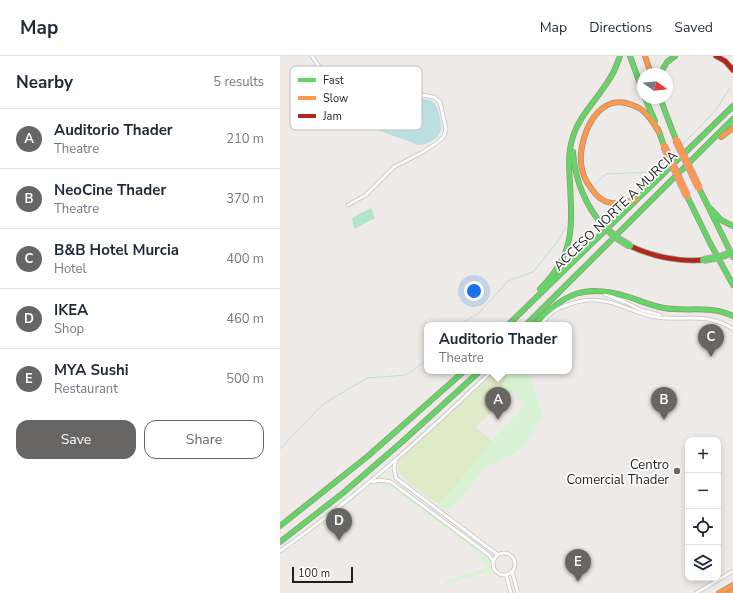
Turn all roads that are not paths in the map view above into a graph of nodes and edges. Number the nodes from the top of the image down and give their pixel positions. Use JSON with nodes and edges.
{"nodes":[{"id":1,"x":312,"y":56,"type":"edge"},
{"id":2,"x":620,"y":56,"type":"edge"},
{"id":3,"x":630,"y":56,"type":"edge"},
{"id":4,"x":634,"y":56,"type":"edge"},
{"id":5,"x":645,"y":56,"type":"edge"},
{"id":6,"x":675,"y":56,"type":"edge"},
{"id":7,"x":716,"y":56,"type":"edge"},
{"id":8,"x":319,"y":66,"type":"edge"},
{"id":9,"x":638,"y":68,"type":"edge"},
{"id":10,"x":649,"y":68,"type":"edge"},
{"id":11,"x":664,"y":68,"type":"edge"},
{"id":12,"x":733,"y":70,"type":"edge"},
{"id":13,"x":637,"y":75,"type":"edge"},
{"id":14,"x":422,"y":95,"type":"edge"},
{"id":15,"x":733,"y":100,"type":"edge"},
{"id":16,"x":649,"y":104,"type":"edge"},
{"id":17,"x":649,"y":104,"type":"edge"},
{"id":18,"x":662,"y":104,"type":"edge"},
{"id":19,"x":733,"y":106,"type":"edge"},
{"id":20,"x":733,"y":111,"type":"edge"},
{"id":21,"x":719,"y":118,"type":"junction"},
{"id":22,"x":581,"y":119,"type":"junction"},
{"id":23,"x":733,"y":119,"type":"edge"},
{"id":24,"x":733,"y":128,"type":"edge"},
{"id":25,"x":659,"y":132,"type":"junction"},
{"id":26,"x":666,"y":145,"type":"junction"},
{"id":27,"x":692,"y":161,"type":"junction"},
{"id":28,"x":689,"y":195,"type":"junction"},
{"id":29,"x":638,"y":198,"type":"junction"},
{"id":30,"x":706,"y":204,"type":"junction"},
{"id":31,"x":348,"y":205,"type":"dead end"},
{"id":32,"x":733,"y":226,"type":"edge"},
{"id":33,"x":733,"y":252,"type":"edge"},
{"id":34,"x":733,"y":257,"type":"edge"},
{"id":35,"x":733,"y":278,"type":"edge"},
{"id":36,"x":733,"y":285,"type":"edge"},
{"id":37,"x":588,"y":290,"type":"junction"},
{"id":38,"x":733,"y":316,"type":"edge"},
{"id":39,"x":669,"y":318,"type":"junction"},
{"id":40,"x":511,"y":322,"type":"edge"},
{"id":41,"x":511,"y":322,"type":"edge"},
{"id":42,"x":515,"y":322,"type":"edge"},
{"id":43,"x":529,"y":322,"type":"edge"},
{"id":44,"x":537,"y":322,"type":"edge"},
{"id":45,"x":543,"y":322,"type":"edge"},
{"id":46,"x":733,"y":329,"type":"edge"},
{"id":47,"x":460,"y":374,"type":"edge"},
{"id":48,"x":477,"y":374,"type":"edge"},
{"id":49,"x":489,"y":374,"type":"edge"},
{"id":50,"x":396,"y":459,"type":"junction"},
{"id":51,"x":370,"y":482,"type":"junction"},
{"id":52,"x":280,"y":526,"type":"edge"},
{"id":53,"x":280,"y":542,"type":"edge"},
{"id":54,"x":280,"y":551,"type":"edge"},
{"id":55,"x":498,"y":555,"type":"junction"},
{"id":56,"x":493,"y":561,"type":"junction"},
{"id":57,"x":733,"y":571,"type":"edge"},
{"id":58,"x":512,"y":572,"type":"junction"},
{"id":59,"x":506,"y":575,"type":"junction"},
{"id":60,"x":733,"y":585,"type":"edge"},
{"id":61,"x":511,"y":593,"type":"edge"},
{"id":62,"x":518,"y":593,"type":"edge"},
{"id":63,"x":696,"y":593,"type":"edge"},
{"id":64,"x":719,"y":593,"type":"edge"}],
"edges":[{"from":1,"to":8,"type":"street"},
{"from":2,"to":22,"type":"main road"},
{"from":3,"to":13,"type":"main road"},
{"from":4,"to":9,"type":"main road"},
{"from":5,"to":10,"type":"main road"},
{"from":6,"to":11,"type":"main road"},
{"from":7,"to":12,"type":"main road"},
{"from":14,"to":31,"type":"street"},
{"from":15,"to":21,"type":"main road"},
{"from":16,"to":25,"type":"main road"},
{"from":17,"to":26,"type":"main road"},
{"from":18,"to":30,"type":"main road","bridge":true},
{"from":19,"to":21,"type":"main road"},
{"from":20,"to":42,"type":"main road","name":"ACCESO NORTE A MURCIA"},
{"from":21,"to":29,"type":"main road"},
{"from":22,"to":33,"type":"main road","bridge":true},
{"from":22,"to":40,"type":"main road"},
{"from":23,"to":27,"type":"main road","name":"ACCESO NORTE A MURCIA"},
{"from":24,"to":27,"type":"main road"},
{"from":25,"to":26,"type":"main road"},
{"from":25,"to":29,"type":"main road"},
{"from":26,"to":28,"type":"main road"},
{"from":27,"to":43,"type":"main road","name":"ACCESO NORTE A MURCIA"},
{"from":28,"to":35,"type":"main road"},
{"from":28,"to":36,"type":"main road"},
{"from":29,"to":41,"type":"main road"},
{"from":30,"to":32,"type":"main road"},
{"from":30,"to":34,"type":"main road"},
{"from":37,"to":38,"type":"main road"},
{"from":37,"to":39,"type":"street"},
{"from":37,"to":44,"type":"main road"},
{"from":39,"to":45,"type":"street"},
{"from":39,"to":46,"type":"street"},
{"from":47,"to":52,"type":"main road"},
{"from":48,"to":53,"type":"main road"},
{"from":49,"to":50,"type":"street"},
{"from":50,"to":51,"type":"street"},
{"from":50,"to":55,"type":"street"},
{"from":51,"to":54,"type":"street"},
{"from":51,"to":56,"type":"street"},
{"from":55,"to":56,"type":"street"},
{"from":55,"to":58,"type":"street"},
{"from":56,"to":59,"type":"street"},
{"from":57,"to":63,"type":"street"},
{"from":58,"to":59,"type":"street"},
{"from":58,"to":62,"type":"street"},
{"from":59,"to":61,"type":"street"},
{"from":60,"to":64,"type":"main road"}]}
